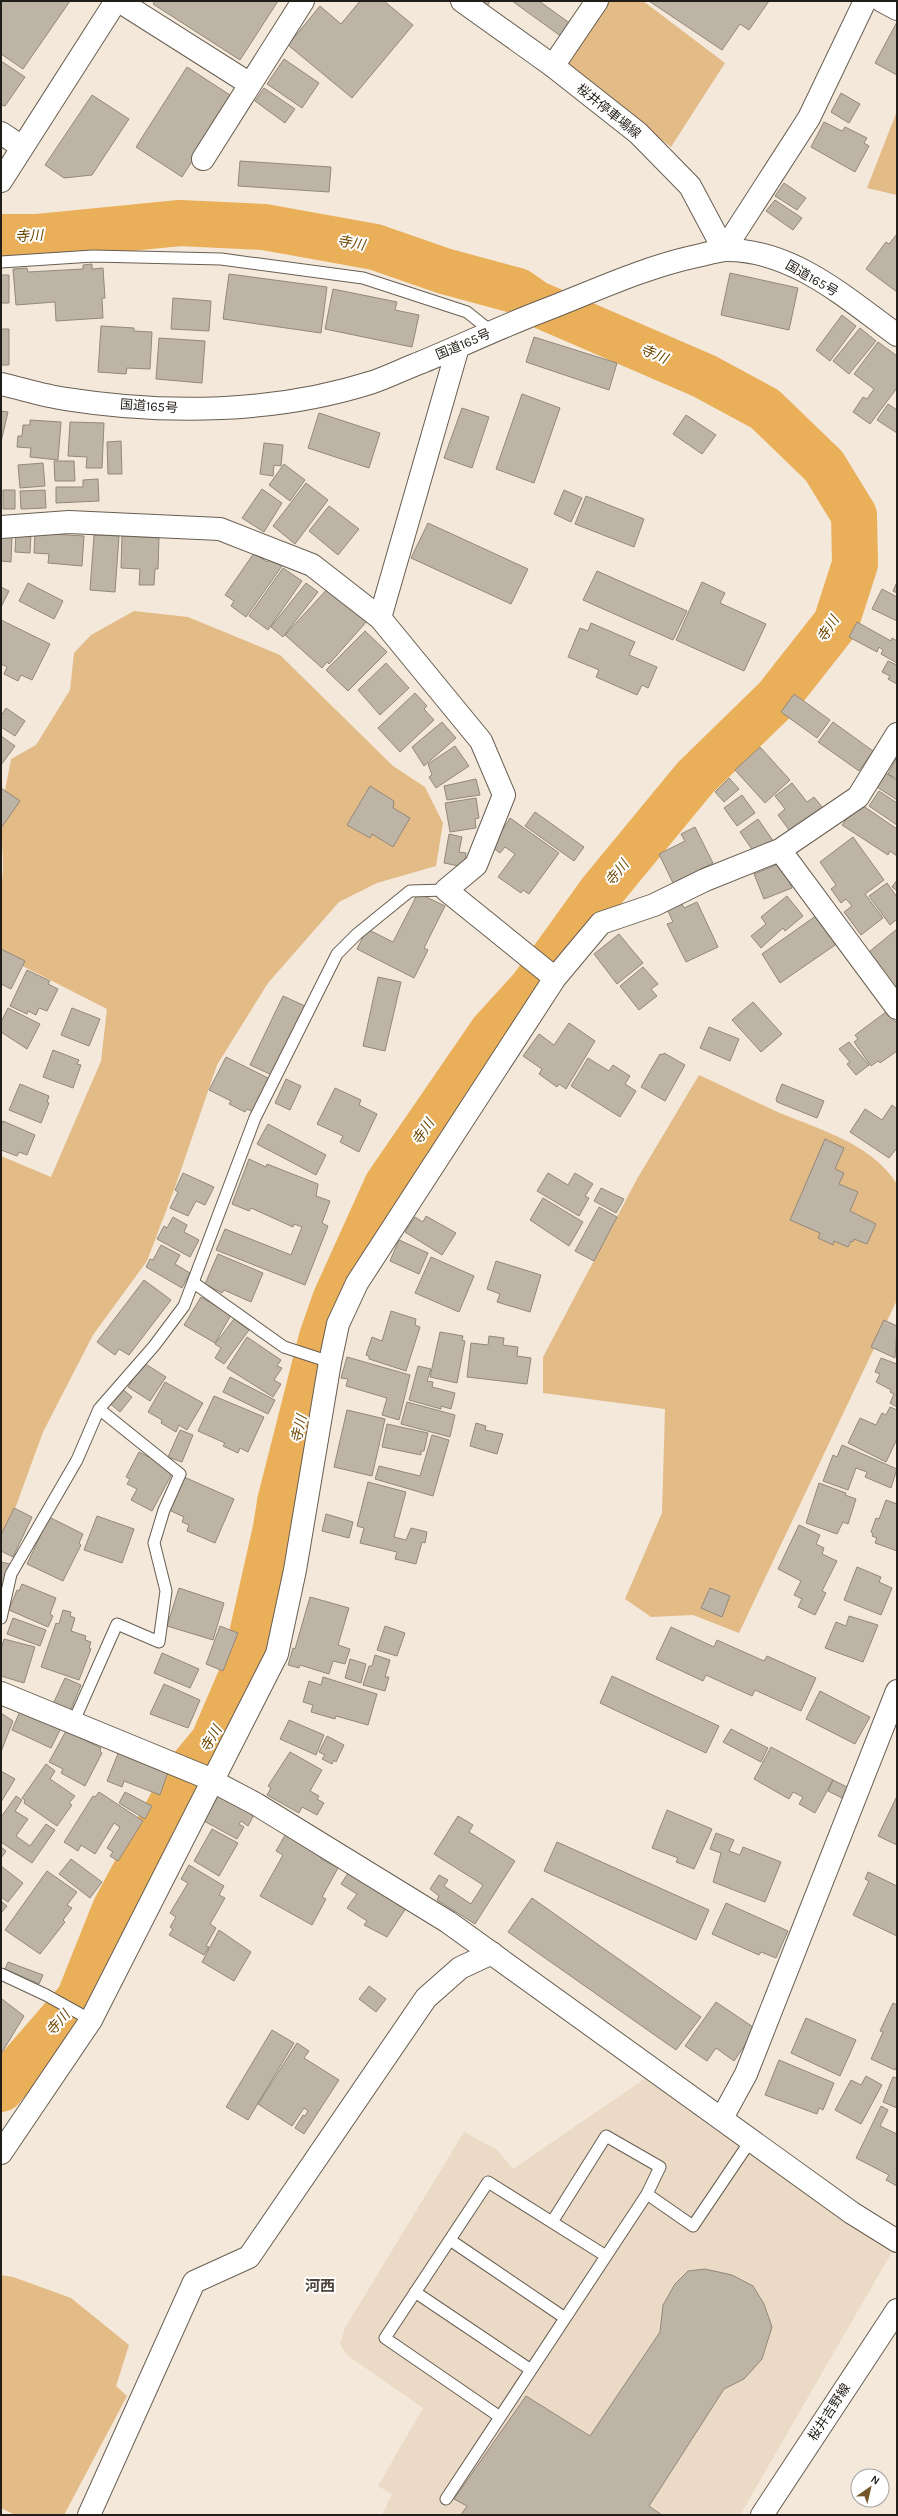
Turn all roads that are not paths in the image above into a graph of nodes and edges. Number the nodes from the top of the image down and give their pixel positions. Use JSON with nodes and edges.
{"nodes":[{"id":1,"x":117,"y":1,"type":"edge"},
{"id":2,"x":304,"y":1,"type":"edge"},
{"id":3,"x":462,"y":1,"type":"edge"},
{"id":4,"x":597,"y":1,"type":"edge"},
{"id":5,"x":865,"y":1,"type":"edge"},
{"id":6,"x":882,"y":1,"type":"edge"},
{"id":7,"x":897,"y":9,"type":"edge"},
{"id":8,"x":553,"y":66,"type":"junction"},
{"id":9,"x":250,"y":84,"type":"junction"},
{"id":10,"x":1,"y":133,"type":"edge"},
{"id":11,"x":22,"y":148,"type":"junction"},
{"id":12,"x":203,"y":159,"type":"dead end"},
{"id":13,"x":1,"y":181,"type":"edge"},
{"id":14,"x":724,"y":250,"type":"junction"},
{"id":15,"x":1,"y":262,"type":"edge"},
{"id":16,"x":492,"y":332,"type":"junction"},
{"id":17,"x":897,"y":335,"type":"edge"},
{"id":18,"x":458,"y":347,"type":"junction"},
{"id":19,"x":1,"y":384,"type":"edge"},
{"id":20,"x":1,"y":527,"type":"edge"},
{"id":21,"x":380,"y":618,"type":"junction"},
{"id":22,"x":897,"y":734,"type":"edge"},
{"id":23,"x":780,"y":850,"type":"junction"},
{"id":24,"x":446,"y":890,"type":"junction"},
{"id":25,"x":554,"y":977,"type":"junction"},
{"id":26,"x":897,"y":1008,"type":"edge"},
{"id":27,"x":194,"y":1283,"type":"junction"},
{"id":28,"x":325,"y":1360,"type":"junction"},
{"id":29,"x":99,"y":1409,"type":"junction"},
{"id":30,"x":1,"y":1618,"type":"edge"},
{"id":31,"x":897,"y":1690,"type":"edge"},
{"id":32,"x":1,"y":1693,"type":"edge"},
{"id":33,"x":73,"y":1723,"type":"junction"},
{"id":34,"x":208,"y":1778,"type":"junction"},
{"id":35,"x":492,"y":1954,"type":"junction"},
{"id":36,"x":1,"y":1974,"type":"edge"},
{"id":37,"x":86,"y":2018,"type":"junction"},
{"id":38,"x":722,"y":2118,"type":"junction"},
{"id":39,"x":751,"y":2140,"type":"junction"},
{"id":40,"x":1,"y":2153,"type":"edge"},
{"id":41,"x":646,"y":2194,"type":"junction"},
{"id":42,"x":552,"y":2222,"type":"junction"},
{"id":43,"x":450,"y":2240,"type":"junction"},
{"id":44,"x":897,"y":2241,"type":"edge"},
{"id":45,"x":606,"y":2256,"type":"junction"},
{"id":46,"x":415,"y":2292,"type":"junction"},
{"id":47,"x":897,"y":2310,"type":"edge"},
{"id":48,"x":565,"y":2318,"type":"junction"},
{"id":49,"x":531,"y":2370,"type":"junction"},
{"id":50,"x":500,"y":2416,"type":"junction"},
{"id":51,"x":446,"y":2499,"type":"dead end"},
{"id":52,"x":89,"y":2515,"type":"edge"},
{"id":53,"x":762,"y":2515,"type":"edge"}],
"edges":[{"from":1,"to":9,"type":"main road"},
{"from":1,"to":11,"type":"main road"},
{"from":2,"to":9,"type":"main road"},
{"from":3,"to":8,"type":"main road","name":"桜井停車場線"},
{"from":4,"to":8,"type":"main road"},
{"from":5,"to":14,"type":"main road"},
{"from":6,"to":7,"type":"main road"},
{"from":8,"to":14,"type":"main road","name":"桜井停車場線"},
{"from":9,"to":12,"type":"main road"},
{"from":10,"to":11,"type":"main road"},
{"from":11,"to":13,"type":"main road"},
{"from":14,"to":16,"type":"main road","name":"国道165号"},
{"from":14,"to":17,"type":"main road","name":"国道165号"},
{"from":15,"to":16,"type":"lane"},
{"from":16,"to":18,"type":"main road","name":"国道165号"},
{"from":18,"to":19,"type":"main road","name":"国道165号"},
{"from":18,"to":21,"type":"main road"},
{"from":20,"to":21,"type":"main road"},
{"from":21,"to":24,"type":"main road"},
{"from":22,"to":23,"type":"main road"},
{"from":23,"to":25,"type":"main road"},
{"from":23,"to":26,"type":"main road"},
{"from":24,"to":25,"type":"main road"},
{"from":24,"to":27,"type":"lane"},
{"from":25,"to":28,"type":"main road"},
{"from":27,"to":28,"type":"lane"},
{"from":27,"to":29,"type":"lane"},
{"from":28,"to":34,"type":"main road"},
{"from":29,"to":30,"type":"lane"},
{"from":29,"to":33,"type":"lane"},
{"from":31,"to":38,"type":"main road"},
{"from":32,"to":33,"type":"main road"},
{"from":33,"to":34,"type":"main road"},
{"from":34,"to":35,"type":"main road"},
{"from":34,"to":37,"type":"main road"},
{"from":35,"to":38,"type":"main road"},
{"from":35,"to":52,"type":"main road"},
{"from":36,"to":37,"type":"lane"},
{"from":37,"to":40,"type":"main road"},
{"from":38,"to":39,"type":"main road"},
{"from":39,"to":41,"type":"lane"},
{"from":39,"to":44,"type":"main road"},
{"from":41,"to":42,"type":"lane"},
{"from":41,"to":45,"type":"lane"},
{"from":42,"to":43,"type":"lane"},
{"from":42,"to":45,"type":"lane"},
{"from":43,"to":46,"type":"lane"},
{"from":43,"to":48,"type":"lane"},
{"from":45,"to":48,"type":"lane"},
{"from":46,"to":49,"type":"lane"},
{"from":46,"to":50,"type":"lane"},
{"from":47,"to":53,"type":"main road","name":"桜井吉野線"},
{"from":48,"to":49,"type":"lane"},
{"from":49,"to":50,"type":"lane"},
{"from":50,"to":51,"type":"lane"}]}
